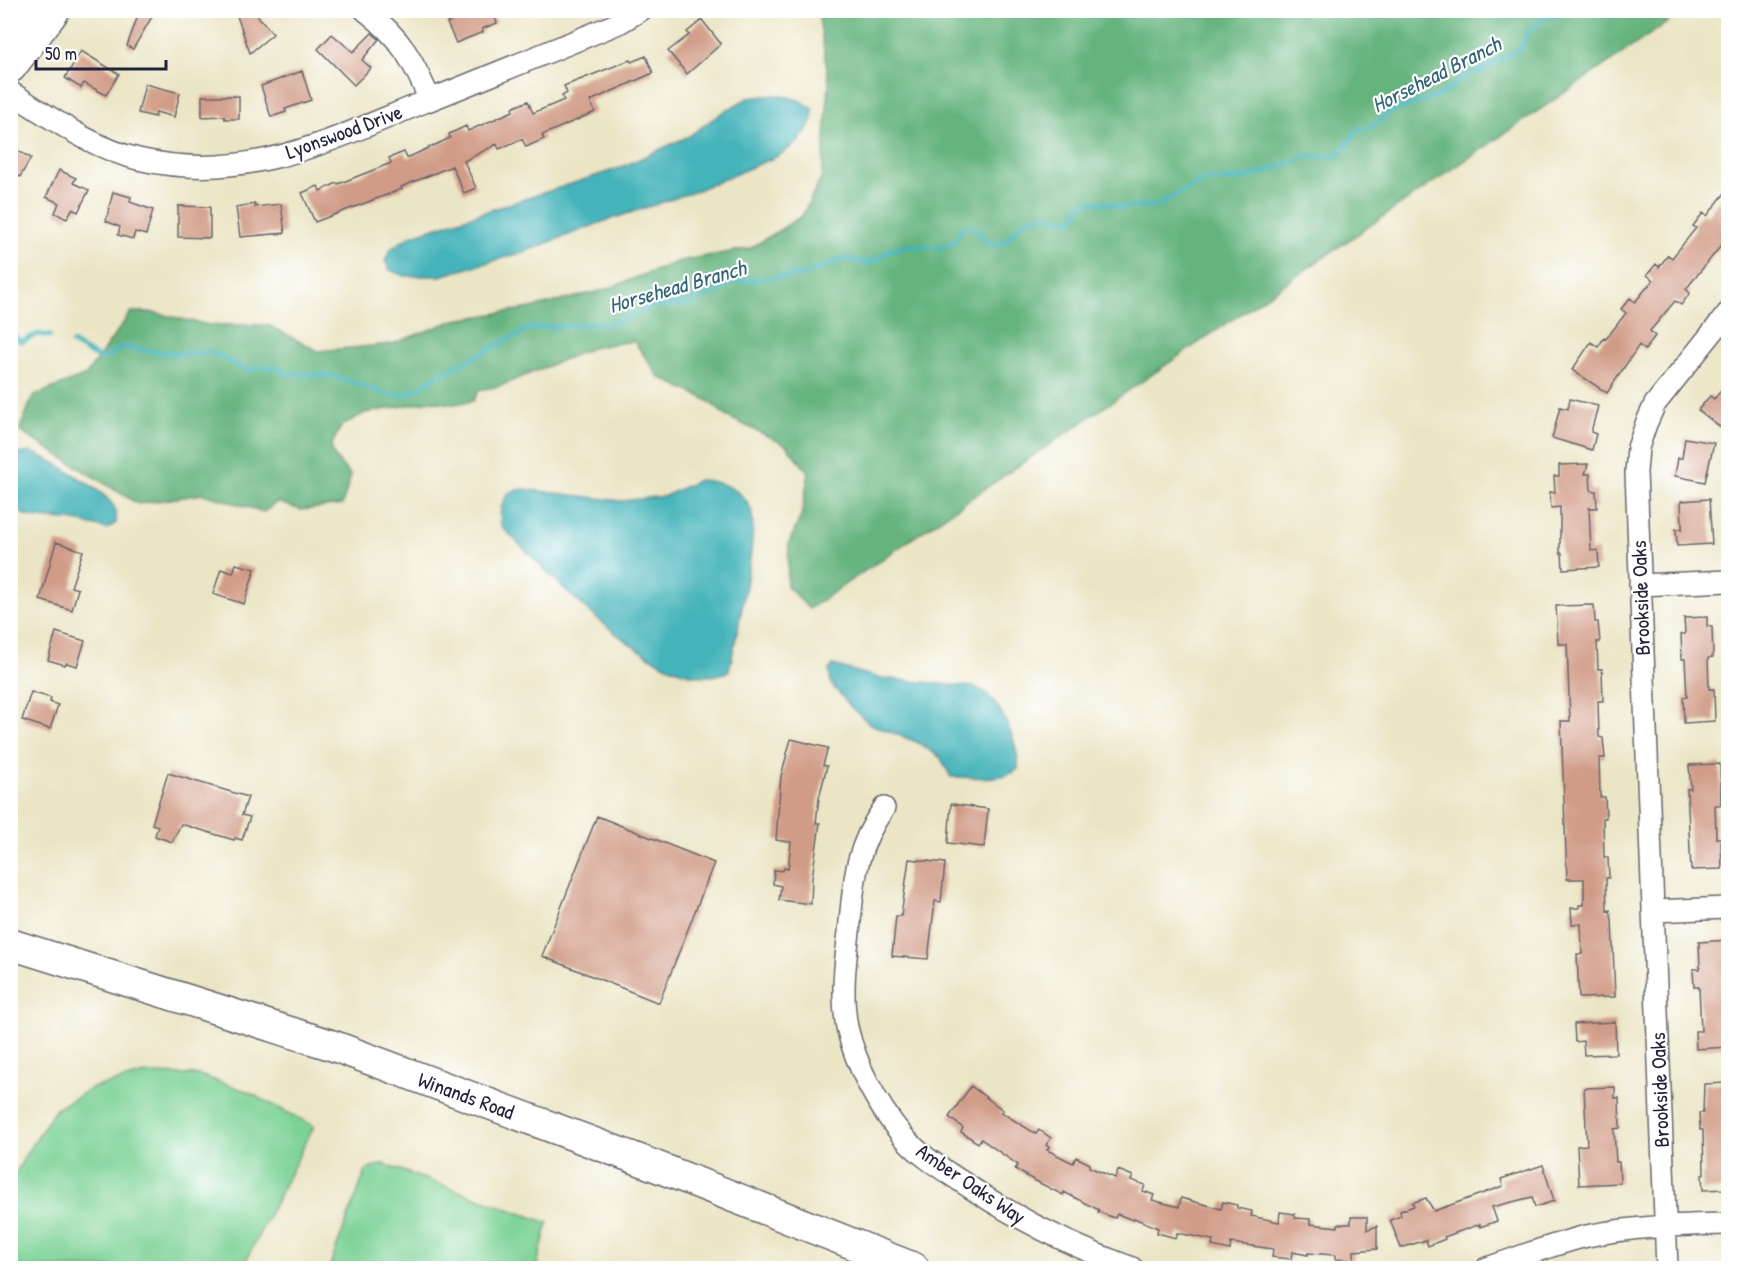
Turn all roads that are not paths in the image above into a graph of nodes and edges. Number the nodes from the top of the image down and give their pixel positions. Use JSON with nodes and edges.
{"nodes":[{"id":1,"x":22,"y":10,"type":"edge"},
{"id":2,"x":53,"y":10,"type":"edge"},
{"id":3,"x":366,"y":10,"type":"edge"},
{"id":4,"x":641,"y":10,"type":"edge"},
{"id":5,"x":10,"y":24,"type":"edge"},
{"id":6,"x":10,"y":66,"type":"edge"},
{"id":7,"x":10,"y":92,"type":"edge"},
{"id":8,"x":430,"y":100,"type":"junction"},
{"id":9,"x":1728,"y":313,"type":"edge"},
{"id":10,"x":1728,"y":581,"type":"edge"},
{"id":11,"x":1640,"y":585,"type":"junction"},
{"id":12,"x":884,"y":808,"type":"dead end"},
{"id":13,"x":1728,"y":908,"type":"edge"},
{"id":14,"x":1653,"y":911,"type":"junction"},
{"id":15,"x":10,"y":944,"type":"edge"},
{"id":16,"x":1728,"y":1224,"type":"edge"},
{"id":17,"x":1665,"y":1227,"type":"junction"},
{"id":18,"x":914,"y":1269,"type":"edge"},
{"id":19,"x":1132,"y":1269,"type":"edge"},
{"id":20,"x":1487,"y":1269,"type":"edge"},
{"id":21,"x":1667,"y":1269,"type":"edge"}],
"edges":[{"from":1,"to":5,"type":"main road"},
{"from":2,"to":6,"type":"main road"},
{"from":3,"to":8,"type":"street"},
{"from":4,"to":8,"type":"street","name":"Lyonswood Drive"},
{"from":7,"to":8,"type":"street","name":"Lyonswood Drive"},
{"from":9,"to":11,"type":"street","name":"Brookside Oaks"},
{"from":10,"to":11,"type":"street"},
{"from":11,"to":14,"type":"street","name":"Brookside Oaks"},
{"from":12,"to":19,"type":"street","name":"Amber Oaks Way"},
{"from":13,"to":14,"type":"street"},
{"from":14,"to":17,"type":"street","name":"Brookside Oaks"},
{"from":15,"to":18,"type":"street","name":"Winands Road"},
{"from":16,"to":17,"type":"street"},
{"from":17,"to":20,"type":"street"},
{"from":17,"to":21,"type":"street","name":"Brookside Oaks"}]}
